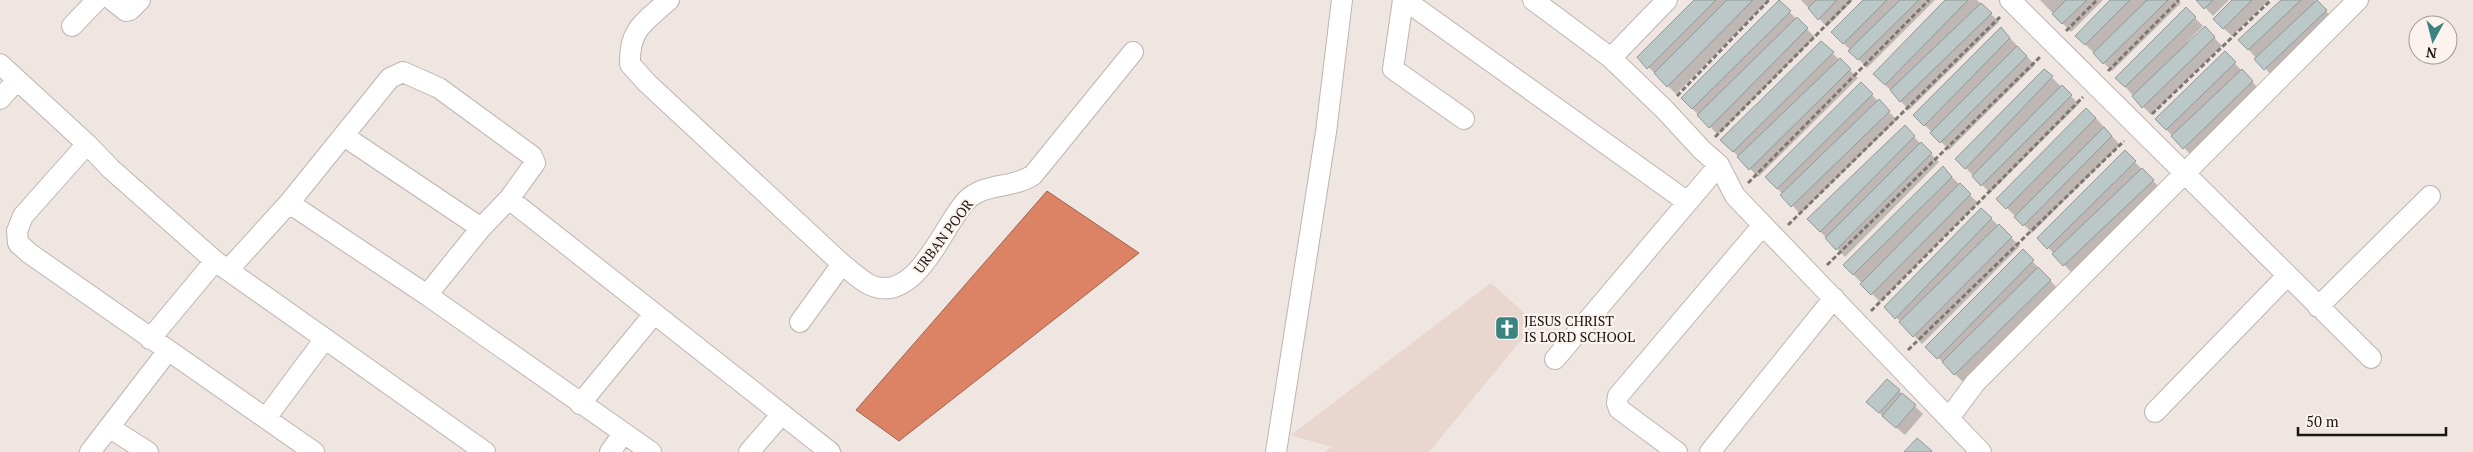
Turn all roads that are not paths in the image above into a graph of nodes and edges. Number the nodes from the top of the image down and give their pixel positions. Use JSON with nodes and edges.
{"nodes":[{"id":1,"x":97,"y":0,"type":"edge"},
{"id":2,"x":112,"y":0,"type":"edge"},
{"id":3,"x":140,"y":0,"type":"edge"},
{"id":4,"x":669,"y":0,"type":"edge"},
{"id":5,"x":1342,"y":0,"type":"edge"},
{"id":6,"x":1404,"y":0,"type":"edge"},
{"id":7,"x":1533,"y":0,"type":"edge"},
{"id":8,"x":1667,"y":0,"type":"edge"},
{"id":9,"x":2012,"y":2,"type":"edge"},
{"id":10,"x":2346,"y":4,"type":"edge"},
{"id":11,"x":72,"y":26,"type":"dead end"},
{"id":12,"x":1132,"y":52,"type":"dead end"},
{"id":13,"x":1611,"y":58,"type":"junction"},
{"id":14,"x":0,"y":64,"type":"edge"},
{"id":15,"x":17,"y":80,"type":"junction"},
{"id":16,"x":0,"y":99,"type":"edge"},
{"id":17,"x":1464,"y":119,"type":"dead end"},
{"id":18,"x":344,"y":136,"type":"junction"},
{"id":19,"x":87,"y":144,"type":"junction"},
{"id":20,"x":1719,"y":164,"type":"junction"},
{"id":21,"x":2183,"y":174,"type":"junction"},
{"id":22,"x":2430,"y":196,"type":"dead end"},
{"id":23,"x":508,"y":199,"type":"junction"},
{"id":24,"x":1686,"y":202,"type":"junction"},
{"id":25,"x":289,"y":203,"type":"junction"},
{"id":26,"x":481,"y":228,"type":"junction"},
{"id":27,"x":1769,"y":231,"type":"junction"},
{"id":28,"x":842,"y":264,"type":"junction"},
{"id":29,"x":221,"y":266,"type":"junction"},
{"id":30,"x":2287,"y":276,"type":"junction"},
{"id":31,"x":427,"y":295,"type":"junction"},
{"id":32,"x":1834,"y":298,"type":"junction"},
{"id":33,"x":2318,"y":307,"type":"junction"},
{"id":34,"x":654,"y":314,"type":"junction"},
{"id":35,"x":800,"y":322,"type":"dead end"},
{"id":36,"x":150,"y":339,"type":"junction"},
{"id":37,"x":324,"y":340,"type":"junction"},
{"id":38,"x":167,"y":352,"type":"junction"},
{"id":39,"x":2371,"y":358,"type":"dead end"},
{"id":40,"x":1555,"y":359,"type":"dead end"},
{"id":41,"x":580,"y":404,"type":"junction"},
{"id":42,"x":2155,"y":412,"type":"dead end"},
{"id":43,"x":782,"y":414,"type":"junction"},
{"id":44,"x":266,"y":418,"type":"junction"},
{"id":45,"x":1949,"y":418,"type":"junction"},
{"id":46,"x":110,"y":428,"type":"junction"},
{"id":47,"x":623,"y":434,"type":"junction"},
{"id":48,"x":90,"y":452,"type":"edge"},
{"id":49,"x":148,"y":452,"type":"edge"},
{"id":50,"x":314,"y":452,"type":"edge"},
{"id":51,"x":485,"y":452,"type":"edge"},
{"id":52,"x":610,"y":452,"type":"edge"},
{"id":53,"x":651,"y":452,"type":"edge"},
{"id":54,"x":749,"y":452,"type":"edge"},
{"id":55,"x":830,"y":452,"type":"edge"},
{"id":56,"x":1276,"y":452,"type":"edge"},
{"id":57,"x":1677,"y":452,"type":"edge"},
{"id":58,"x":1710,"y":452,"type":"edge"},
{"id":59,"x":1981,"y":452,"type":"edge"}],
"edges":[{"from":1,"to":11,"type":"street"},
{"from":2,"to":3,"type":"street"},
{"from":4,"to":28,"type":"street","name":"URBAN POOR"},
{"from":5,"to":56,"type":"street"},
{"from":6,"to":17,"type":"street"},
{"from":6,"to":24,"type":"street"},
{"from":7,"to":13,"type":"street"},
{"from":8,"to":13,"type":"street"},
{"from":9,"to":21,"type":"street"},
{"from":10,"to":21,"type":"street"},
{"from":12,"to":28,"type":"street","name":"URBAN POOR"},
{"from":13,"to":20,"type":"street"},
{"from":14,"to":15,"type":"street"},
{"from":15,"to":16,"type":"street"},
{"from":15,"to":19,"type":"street"},
{"from":18,"to":23,"type":"street"},
{"from":18,"to":25,"type":"street"},
{"from":18,"to":26,"type":"street"},
{"from":19,"to":29,"type":"street"},
{"from":19,"to":36,"type":"street"},
{"from":20,"to":24,"type":"street"},
{"from":20,"to":27,"type":"street"},
{"from":21,"to":30,"type":"street"},
{"from":21,"to":45,"type":"street"},
{"from":22,"to":33,"type":"street"},
{"from":23,"to":26,"type":"street"},
{"from":23,"to":34,"type":"street"},
{"from":24,"to":40,"type":"street"},
{"from":25,"to":29,"type":"street"},
{"from":25,"to":31,"type":"street"},
{"from":26,"to":31,"type":"street"},
{"from":27,"to":32,"type":"street"},
{"from":27,"to":57,"type":"street"},
{"from":28,"to":35,"type":"street"},
{"from":29,"to":36,"type":"street"},
{"from":29,"to":37,"type":"street"},
{"from":30,"to":33,"type":"street"},
{"from":30,"to":42,"type":"street"},
{"from":31,"to":41,"type":"street"},
{"from":32,"to":45,"type":"street"},
{"from":32,"to":58,"type":"street"},
{"from":33,"to":39,"type":"street"},
{"from":34,"to":41,"type":"street"},
{"from":34,"to":43,"type":"street"},
{"from":36,"to":38,"type":"street"},
{"from":37,"to":44,"type":"street"},
{"from":37,"to":51,"type":"street"},
{"from":38,"to":44,"type":"street"},
{"from":38,"to":46,"type":"street"},
{"from":41,"to":47,"type":"street"},
{"from":43,"to":54,"type":"street"},
{"from":43,"to":55,"type":"street"},
{"from":44,"to":50,"type":"street"},
{"from":45,"to":59,"type":"street"},
{"from":46,"to":48,"type":"street"},
{"from":46,"to":49,"type":"street"},
{"from":47,"to":52,"type":"street"},
{"from":47,"to":53,"type":"street"}]}
